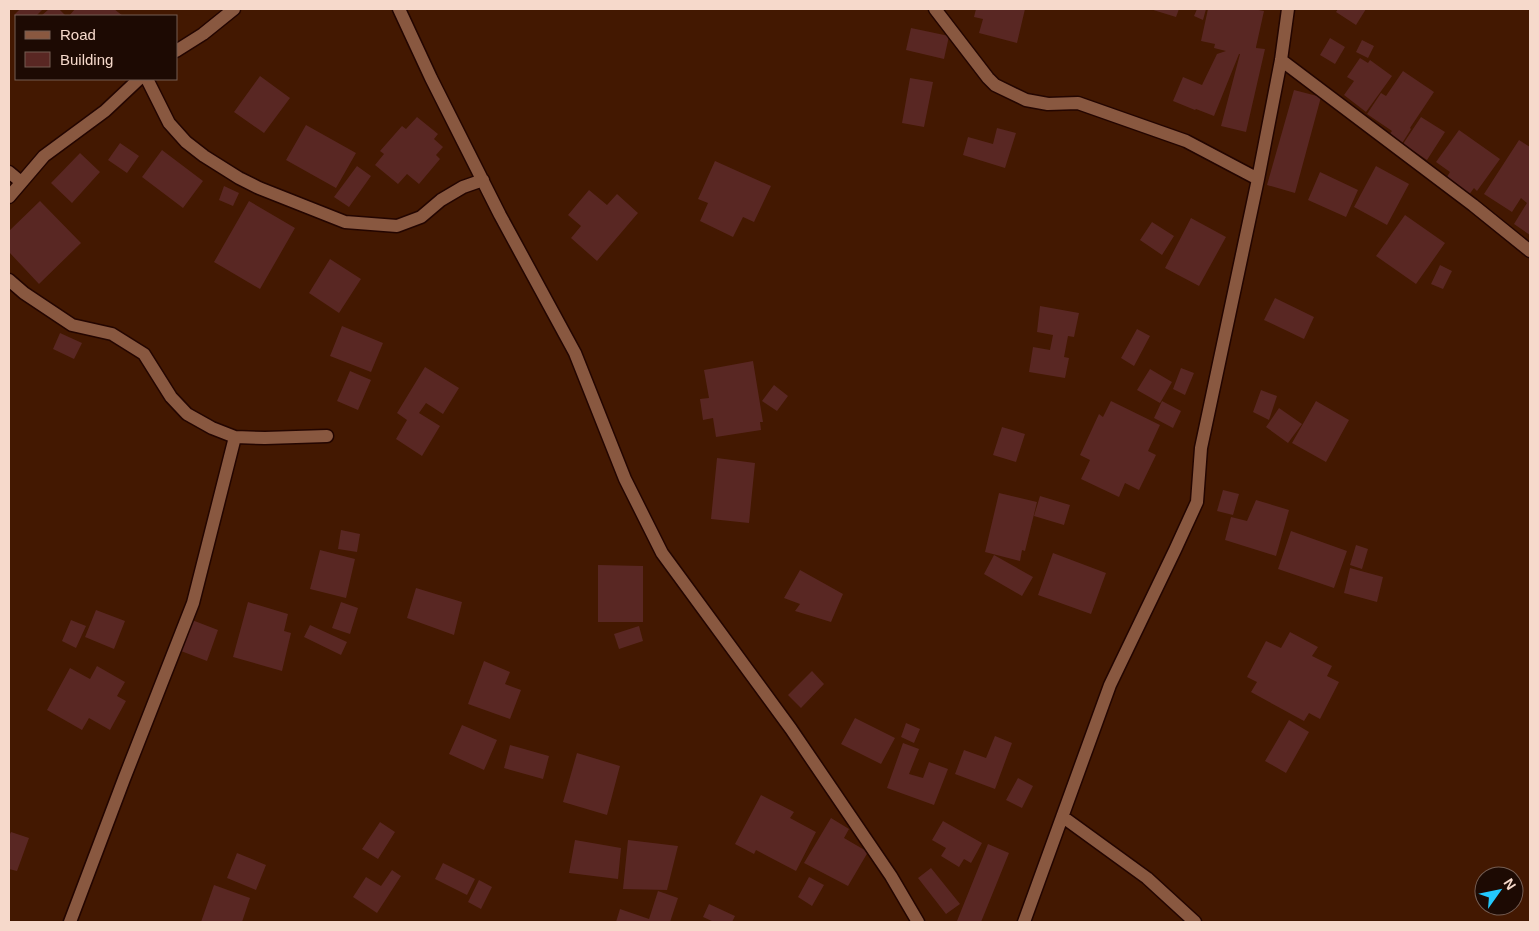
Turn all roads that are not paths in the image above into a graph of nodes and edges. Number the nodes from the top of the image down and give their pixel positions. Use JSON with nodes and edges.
{"nodes":[{"id":1,"x":234,"y":9,"type":"edge"},
{"id":2,"x":399,"y":9,"type":"edge"},
{"id":3,"x":935,"y":9,"type":"edge"},
{"id":4,"x":1288,"y":9,"type":"edge"},
{"id":5,"x":178,"y":50,"type":"edge"},
{"id":6,"x":1281,"y":60,"type":"junction"},
{"id":7,"x":138,"y":80,"type":"edge"},
{"id":8,"x":147,"y":80,"type":"edge"},
{"id":9,"x":9,"y":172,"type":"edge"},
{"id":10,"x":1258,"y":178,"type":"junction"},
{"id":11,"x":482,"y":180,"type":"junction"},
{"id":12,"x":21,"y":182,"type":"junction"},
{"id":13,"x":9,"y":197,"type":"edge"},
{"id":14,"x":1530,"y":251,"type":"edge"},
{"id":15,"x":9,"y":280,"type":"edge"},
{"id":16,"x":326,"y":436,"type":"dead end"},
{"id":17,"x":235,"y":437,"type":"junction"},
{"id":18,"x":1063,"y":817,"type":"junction"},
{"id":19,"x":70,"y":922,"type":"edge"},
{"id":20,"x":918,"y":922,"type":"edge"},
{"id":21,"x":1024,"y":922,"type":"edge"},
{"id":22,"x":1195,"y":922,"type":"edge"}],
"edges":[{"from":1,"to":5,"type":"street"},
{"from":2,"to":11,"type":"street"},
{"from":3,"to":10,"type":"street"},
{"from":4,"to":6,"type":"street"},
{"from":6,"to":10,"type":"street"},
{"from":6,"to":14,"type":"street"},
{"from":7,"to":12,"type":"street"},
{"from":8,"to":11,"type":"street"},
{"from":9,"to":12,"type":"street"},
{"from":10,"to":18,"type":"street"},
{"from":11,"to":20,"type":"street"},
{"from":12,"to":13,"type":"street"},
{"from":15,"to":17,"type":"street"},
{"from":16,"to":17,"type":"street"},
{"from":17,"to":19,"type":"street"},
{"from":18,"to":21,"type":"street"},
{"from":18,"to":22,"type":"street"}]}
